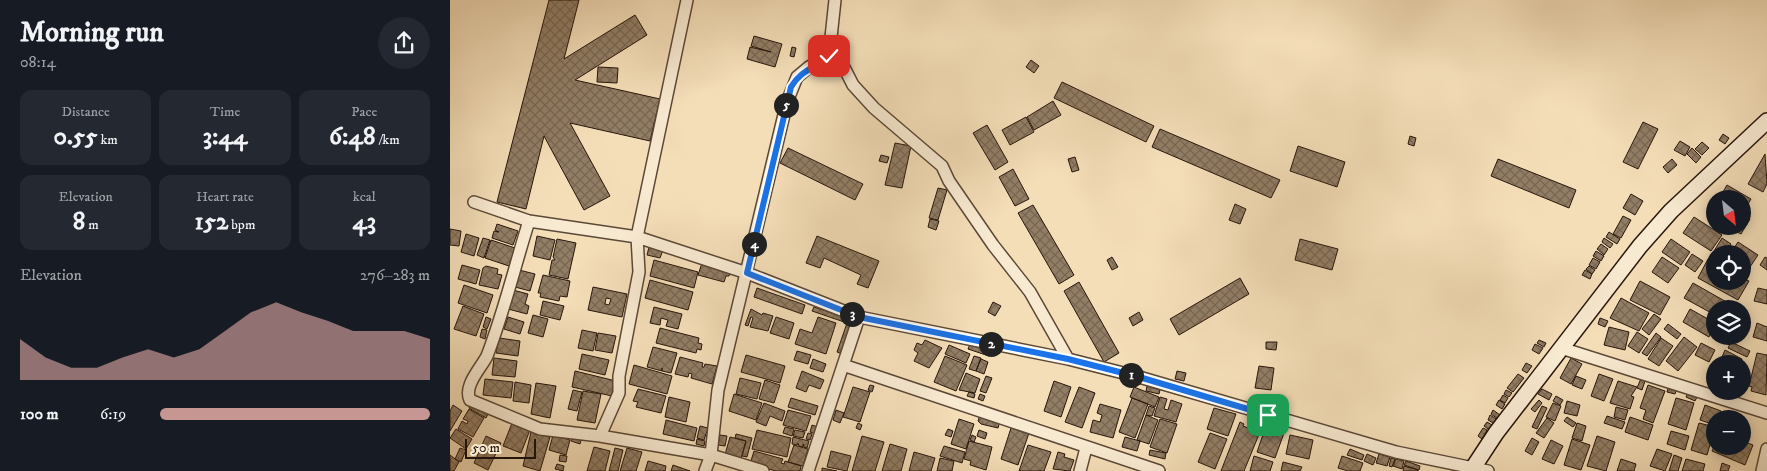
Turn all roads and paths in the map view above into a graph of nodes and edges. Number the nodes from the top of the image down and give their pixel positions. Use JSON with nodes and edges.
{"nodes":[{"id":1,"x":687,"y":0,"type":"edge"},
{"id":2,"x":836,"y":0,"type":"edge"},
{"id":3,"x":832,"y":44,"type":"junction"},
{"id":4,"x":1766,"y":124,"type":"edge"},
{"id":5,"x":474,"y":202,"type":"dead end"},
{"id":6,"x":529,"y":220,"type":"junction"},
{"id":7,"x":637,"y":238,"type":"junction"},
{"id":8,"x":747,"y":273,"type":"junction"},
{"id":9,"x":859,"y":317,"type":"junction"},
{"id":10,"x":1561,"y":348,"type":"junction"},
{"id":11,"x":1068,"y":359,"type":"junction"},
{"id":12,"x":843,"y":365,"type":"junction"},
{"id":13,"x":1767,"y":413,"type":"edge"},
{"id":14,"x":600,"y":436,"type":"junction"},
{"id":15,"x":1086,"y":448,"type":"junction"},
{"id":16,"x":1767,"y":449,"type":"edge"},
{"id":17,"x":711,"y":455,"type":"junction"},
{"id":18,"x":1472,"y":469,"type":"edge"},
{"id":19,"x":706,"y":471,"type":"edge"},
{"id":20,"x":763,"y":471,"type":"edge"},
{"id":21,"x":808,"y":471,"type":"edge"},
{"id":22,"x":1080,"y":471,"type":"edge"},
{"id":23,"x":1159,"y":471,"type":"edge"},
{"id":24,"x":1488,"y":471,"type":"edge"},
{"id":25,"x":1762,"y":471,"type":"edge"}],
"edges":[{"from":1,"to":7,"type":"street"},
{"from":2,"to":3,"type":"street"},
{"from":3,"to":8,"type":"street"},
{"from":3,"to":11,"type":"street"},
{"from":4,"to":10,"type":"main road"},
{"from":5,"to":6,"type":"street"},
{"from":6,"to":7,"type":"street"},
{"from":6,"to":14,"type":"street"},
{"from":7,"to":8,"type":"street"},
{"from":7,"to":14,"type":"street"},
{"from":8,"to":9,"type":"street"},
{"from":8,"to":17,"type":"street"},
{"from":9,"to":11,"type":"street"},
{"from":9,"to":12,"type":"street"},
{"from":10,"to":13,"type":"street"},
{"from":10,"to":18,"type":"main road"},
{"from":11,"to":18,"type":"street"},
{"from":12,"to":15,"type":"street"},
{"from":12,"to":21,"type":"street"},
{"from":14,"to":17,"type":"street"},
{"from":15,"to":22,"type":"street"},
{"from":15,"to":23,"type":"street"},
{"from":16,"to":25,"type":"street"},
{"from":17,"to":19,"type":"street"},
{"from":17,"to":20,"type":"street"},
{"from":18,"to":24,"type":"street"}]}
